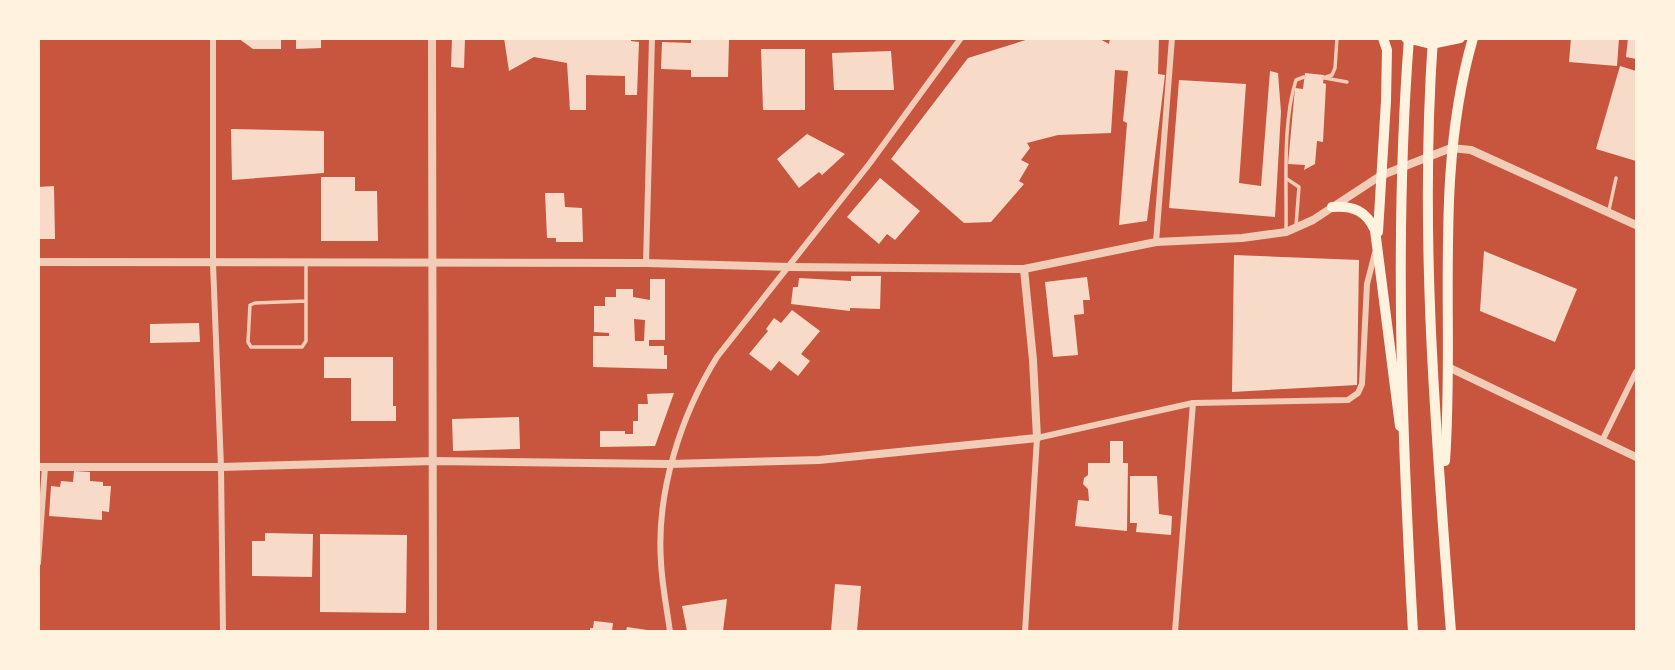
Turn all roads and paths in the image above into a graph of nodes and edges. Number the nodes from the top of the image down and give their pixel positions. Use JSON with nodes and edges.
{"nodes":[{"id":1,"x":212,"y":38,"type":"edge"},
{"id":2,"x":432,"y":38,"type":"edge"},
{"id":3,"x":652,"y":38,"type":"edge"},
{"id":4,"x":961,"y":38,"type":"edge"},
{"id":5,"x":1172,"y":38,"type":"edge"},
{"id":6,"x":1337,"y":38,"type":"edge"},
{"id":7,"x":1383,"y":38,"type":"edge"},
{"id":8,"x":1408,"y":38,"type":"edge"},
{"id":9,"x":1433,"y":38,"type":"edge"},
{"id":10,"x":1460,"y":38,"type":"edge"},
{"id":11,"x":1473,"y":38,"type":"edge"},
{"id":12,"x":1304,"y":77,"type":"dead end"},
{"id":13,"x":1347,"y":82,"type":"dead end"},
{"id":14,"x":1451,"y":148,"type":"junction"},
{"id":15,"x":1380,"y":176,"type":"junction"},
{"id":16,"x":1616,"y":178,"type":"dead end"},
{"id":17,"x":1287,"y":179,"type":"junction"},
{"id":18,"x":1332,"y":207,"type":"junction"},
{"id":19,"x":1608,"y":212,"type":"junction"},
{"id":20,"x":1636,"y":225,"type":"edge"},
{"id":21,"x":1296,"y":228,"type":"junction"},
{"id":22,"x":1286,"y":232,"type":"junction"},
{"id":23,"x":1156,"y":242,"type":"junction"},
{"id":24,"x":1378,"y":242,"type":"junction"},
{"id":25,"x":38,"y":262,"type":"edge"},
{"id":26,"x":213,"y":264,"type":"junction"},
{"id":27,"x":306,"y":264,"type":"junction"},
{"id":28,"x":433,"y":264,"type":"junction"},
{"id":29,"x":646,"y":264,"type":"junction"},
{"id":30,"x":789,"y":267,"type":"junction"},
{"id":31,"x":1024,"y":269,"type":"junction"},
{"id":32,"x":306,"y":302,"type":"junction"},
{"id":33,"x":1448,"y":367,"type":"junction"},
{"id":34,"x":1636,"y":372,"type":"edge"},
{"id":35,"x":1192,"y":403,"type":"junction"},
{"id":36,"x":1037,"y":438,"type":"junction"},
{"id":37,"x":1602,"y":441,"type":"junction"},
{"id":38,"x":1405,"y":446,"type":"junction"},
{"id":39,"x":1636,"y":457,"type":"edge"},
{"id":40,"x":434,"y":461,"type":"junction"},
{"id":41,"x":669,"y":464,"type":"junction"},
{"id":42,"x":42,"y":467,"type":"edge"},
{"id":43,"x":221,"y":467,"type":"junction"},
{"id":44,"x":1441,"y":505,"type":"junction"},
{"id":45,"x":38,"y":563,"type":"edge"},
{"id":46,"x":223,"y":632,"type":"edge"},
{"id":47,"x":433,"y":632,"type":"edge"},
{"id":48,"x":670,"y":632,"type":"edge"},
{"id":49,"x":1025,"y":632,"type":"edge"},
{"id":50,"x":1175,"y":632,"type":"edge"},
{"id":51,"x":1413,"y":632,"type":"edge"},
{"id":52,"x":1451,"y":632,"type":"edge"}],
"edges":[{"from":1,"to":26,"type":"street"},
{"from":2,"to":28,"type":"street"},
{"from":3,"to":29,"type":"street"},
{"from":4,"to":30,"type":"street"},
{"from":5,"to":23,"type":"street"},
{"from":6,"to":13,"type":"lane"},
{"from":7,"to":15,"type":"highway"},
{"from":8,"to":10,"type":"highway"},
{"from":8,"to":38,"type":"highway"},
{"from":9,"to":44,"type":"highway"},
{"from":11,"to":14,"type":"highway"},
{"from":12,"to":17,"type":"lane"},
{"from":14,"to":15,"type":"street"},
{"from":14,"to":19,"type":"street"},
{"from":14,"to":33,"type":"highway"},
{"from":15,"to":18,"type":"street"},
{"from":15,"to":24,"type":"highway"},
{"from":16,"to":19,"type":"lane"},
{"from":17,"to":21,"type":"lane"},
{"from":17,"to":22,"type":"lane"},
{"from":18,"to":21,"type":"street"},
{"from":18,"to":24,"type":"highway"},
{"from":19,"to":20,"type":"street"},
{"from":21,"to":22,"type":"street"},
{"from":22,"to":23,"type":"street"},
{"from":23,"to":31,"type":"street"},
{"from":24,"to":35,"type":"street"},
{"from":24,"to":38,"type":"highway"},
{"from":25,"to":26,"type":"street"},
{"from":26,"to":27,"type":"street"},
{"from":26,"to":43,"type":"street"},
{"from":27,"to":28,"type":"street"},
{"from":27,"to":32,"type":"lane"},
{"from":28,"to":29,"type":"street"},
{"from":28,"to":40,"type":"street"},
{"from":29,"to":30,"type":"street"},
{"from":30,"to":31,"type":"street"},
{"from":30,"to":41,"type":"street"},
{"from":31,"to":36,"type":"street"},
{"from":32,"to":32,"type":"lane"},
{"from":33,"to":37,"type":"street"},
{"from":33,"to":44,"type":"highway"},
{"from":34,"to":37,"type":"street"},
{"from":35,"to":36,"type":"street"},
{"from":35,"to":50,"type":"street"},
{"from":36,"to":41,"type":"street"},
{"from":36,"to":49,"type":"street"},
{"from":37,"to":39,"type":"street"},
{"from":38,"to":51,"type":"highway"},
{"from":40,"to":41,"type":"street"},
{"from":40,"to":43,"type":"street"},
{"from":40,"to":47,"type":"street"},
{"from":41,"to":48,"type":"street"},
{"from":42,"to":43,"type":"street"},
{"from":42,"to":45,"type":"street"},
{"from":43,"to":46,"type":"street"},
{"from":44,"to":52,"type":"highway"}]}
